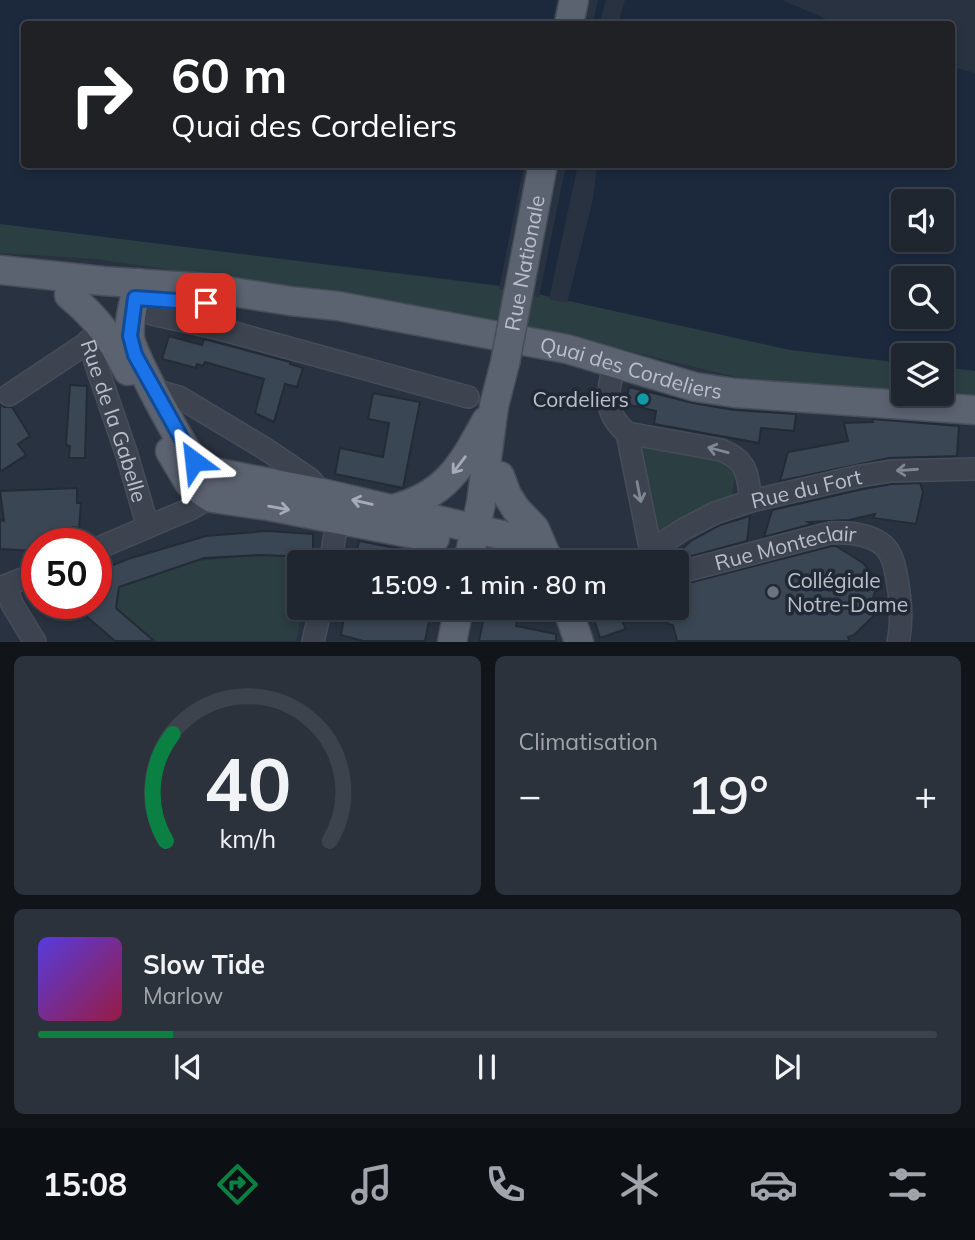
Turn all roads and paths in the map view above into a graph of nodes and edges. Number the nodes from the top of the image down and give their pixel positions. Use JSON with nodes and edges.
{"nodes":[{"id":1,"x":574,"y":0,"type":"edge"},
{"id":2,"x":570,"y":21,"type":"edge"},
{"id":3,"x":542,"y":168,"type":"edge"},
{"id":4,"x":0,"y":270,"type":"edge"},
{"id":5,"x":0,"y":286,"type":"edge"},
{"id":6,"x":131,"y":292,"type":"junction"},
{"id":7,"x":69,"y":295,"type":"junction"},
{"id":8,"x":103,"y":334,"type":"junction"},
{"id":9,"x":615,"y":362,"type":"junction"},
{"id":10,"x":500,"y":385,"type":"junction"},
{"id":11,"x":154,"y":390,"type":"junction"},
{"id":12,"x":9,"y":395,"type":"dead end"},
{"id":13,"x":468,"y":397,"type":"dead end"},
{"id":14,"x":975,"y":410,"type":"edge"},
{"id":15,"x":628,"y":433,"type":"junction"},
{"id":16,"x":975,"y":469,"type":"edge"},
{"id":17,"x":500,"y":476,"type":"junction"},
{"id":18,"x":242,"y":478,"type":"junction"},
{"id":19,"x":322,"y":492,"type":"junction"},
{"id":20,"x":212,"y":498,"type":"junction"},
{"id":21,"x":751,"y":501,"type":"junction"},
{"id":22,"x":393,"y":509,"type":"junction"},
{"id":23,"x":338,"y":519,"type":"junction"},
{"id":24,"x":148,"y":527,"type":"junction"},
{"id":25,"x":112,"y":542,"type":"edge"},
{"id":26,"x":476,"y":542,"type":"edge"},
{"id":27,"x":332,"y":550,"type":"edge"},
{"id":28,"x":536,"y":550,"type":"edge"},
{"id":29,"x":544,"y":550,"type":"edge"},
{"id":30,"x":650,"y":550,"type":"edge"},
{"id":31,"x":659,"y":550,"type":"edge"},
{"id":32,"x":689,"y":570,"type":"edge"},
{"id":33,"x":21,"y":580,"type":"edge"},
{"id":34,"x":3,"y":587,"type":"edge"},
{"id":35,"x":317,"y":620,"type":"edge"},
{"id":36,"x":456,"y":620,"type":"edge"},
{"id":37,"x":571,"y":620,"type":"edge"},
{"id":38,"x":35,"y":642,"type":"edge"},
{"id":39,"x":313,"y":642,"type":"edge"},
{"id":40,"x":452,"y":642,"type":"edge"},
{"id":41,"x":579,"y":642,"type":"edge"},
{"id":42,"x":898,"y":642,"type":"edge"}],
"edges":[{"from":1,"to":2,"type":"main road"},
{"from":3,"to":10,"type":"main road","name":"Rue Nationale","bridge":true},
{"from":4,"to":6,"type":"main road","name":"Quai des Cordeliers"},
{"from":5,"to":7,"type":"main road","name":"Quai des Cordeliers"},
{"from":6,"to":7,"type":"main road","name":"Quai des Cordeliers"},
{"from":6,"to":8,"type":"main road"},
{"from":6,"to":9,"type":"main road","name":"Quai des Cordeliers"},
{"from":6,"to":11,"type":"main road"},
{"from":6,"to":13,"type":"street"},
{"from":7,"to":8,"type":"main road"},
{"from":8,"to":12,"type":"street"},
{"from":8,"to":20,"type":"main road"},
{"from":8,"to":24,"type":"street","name":"Rue de la Gabelle"},
{"from":9,"to":14,"type":"main road","name":"Quai des Cordeliers"},
{"from":9,"to":15,"type":"street"},
{"from":10,"to":17,"type":"main road"},
{"from":10,"to":22,"type":"main road","one_way":true},
{"from":10,"to":26,"type":"main road"},
{"from":11,"to":18,"type":"main road"},
{"from":11,"to":19,"type":"street"},
{"from":21,"to":15,"type":"street","one_way":true},
{"from":15,"to":30,"type":"street","one_way":true},
{"from":16,"to":21,"type":"street","name":"Rue du Fort","one_way":true},
{"from":17,"to":26,"type":"main road"},
{"from":17,"to":29,"type":"main road"},
{"from":18,"to":19,"type":"main road"},
{"from":18,"to":20,"type":"street"},
{"from":22,"to":19,"type":"main road","one_way":true},
{"from":20,"to":23,"type":"main road","one_way":true},
{"from":20,"to":24,"type":"street"},
{"from":21,"to":31,"type":"street","name":"Rue du Fort"},
{"from":22,"to":26,"type":"main road"},
{"from":23,"to":26,"type":"main road"},
{"from":23,"to":27,"type":"street"},
{"from":24,"to":25,"type":"street"},
{"from":26,"to":28,"type":"main road"},
{"from":32,"to":42,"type":"street","name":"Rue Monteclair"},
{"from":33,"to":34,"type":"street"},
{"from":34,"to":38,"type":"street"},
{"from":35,"to":39,"type":"street"},
{"from":36,"to":40,"type":"main road"},
{"from":37,"to":41,"type":"main road"}]}
